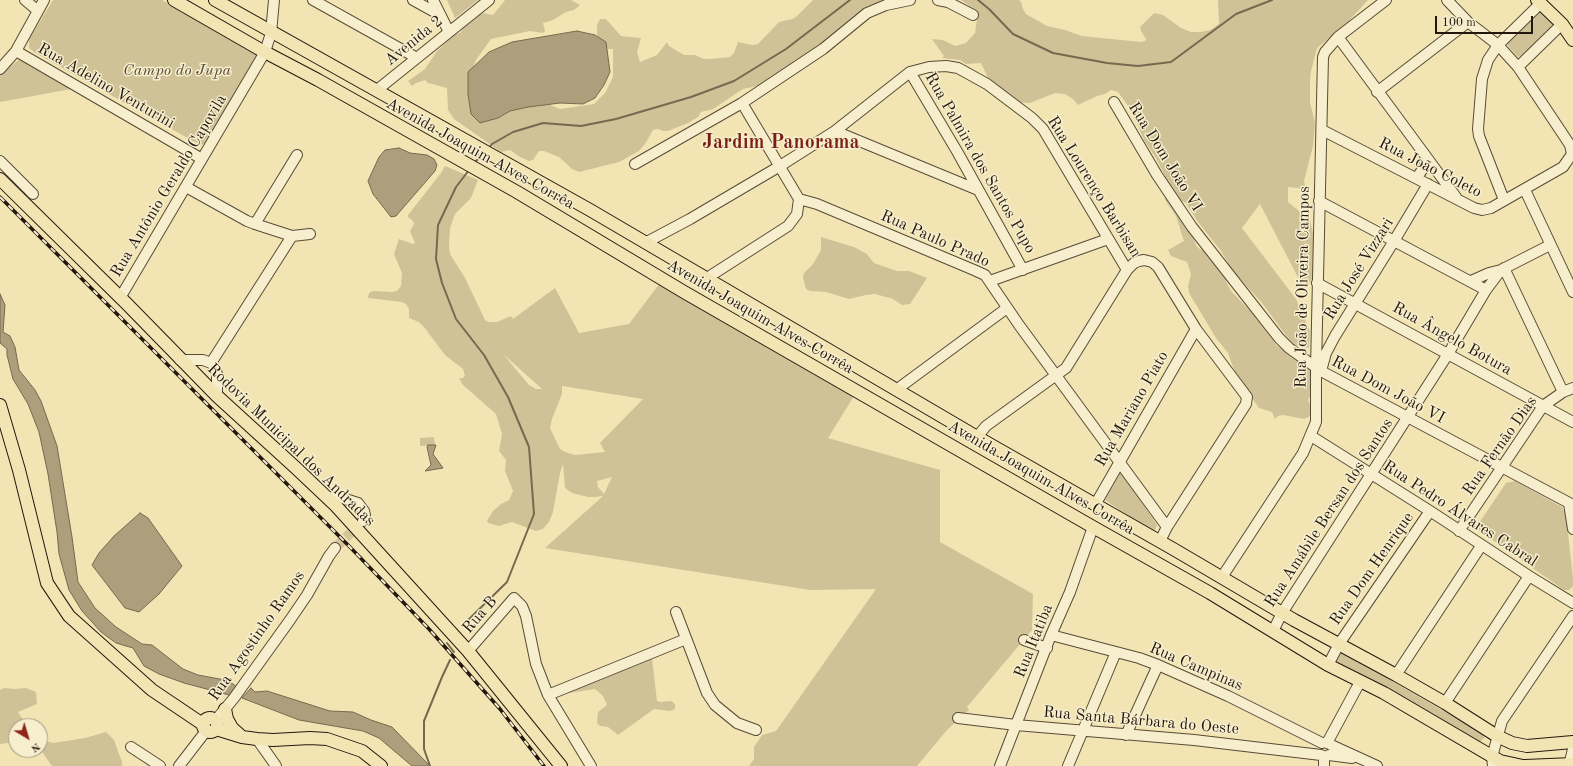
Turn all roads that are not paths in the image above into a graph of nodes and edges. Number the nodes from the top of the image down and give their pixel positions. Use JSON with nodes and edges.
{"nodes":[{"id":1,"x":25,"y":0,"type":"edge"},
{"id":2,"x":44,"y":0,"type":"edge"},
{"id":3,"x":174,"y":0,"type":"edge"},
{"id":4,"x":215,"y":0,"type":"edge"},
{"id":5,"x":274,"y":0,"type":"edge"},
{"id":6,"x":313,"y":0,"type":"edge"},
{"id":7,"x":413,"y":0,"type":"edge"},
{"id":8,"x":433,"y":0,"type":"edge"},
{"id":9,"x":489,"y":0,"type":"edge"},
{"id":10,"x":910,"y":0,"type":"edge"},
{"id":11,"x":938,"y":0,"type":"edge"},
{"id":12,"x":1386,"y":0,"type":"edge"},
{"id":13,"x":1447,"y":0,"type":"edge"},
{"id":14,"x":1542,"y":1,"type":"edge"},
{"id":15,"x":38,"y":11,"type":"junction"},
{"id":16,"x":440,"y":15,"type":"junction"},
{"id":17,"x":973,"y":15,"type":"dead end"},
{"id":18,"x":1468,"y":22,"type":"junction"},
{"id":19,"x":1567,"y":25,"type":"edge"},
{"id":20,"x":271,"y":32,"type":"junction"},
{"id":21,"x":449,"y":32,"type":"junction"},
{"id":22,"x":1338,"y":37,"type":"junction"},
{"id":23,"x":1573,"y":40,"type":"edge"},
{"id":24,"x":1498,"y":45,"type":"junction"},
{"id":25,"x":16,"y":51,"type":"junction"},
{"id":26,"x":265,"y":52,"type":"junction"},
{"id":27,"x":417,"y":58,"type":"junction"},
{"id":28,"x":1518,"y":67,"type":"junction"},
{"id":29,"x":0,"y":68,"type":"edge"},
{"id":30,"x":910,"y":72,"type":"junction"},
{"id":31,"x":377,"y":90,"type":"junction"},
{"id":32,"x":1377,"y":92,"type":"junction"},
{"id":33,"x":1114,"y":102,"type":"dead end"},
{"id":34,"x":742,"y":104,"type":"junction"},
{"id":35,"x":1322,"y":130,"type":"junction"},
{"id":36,"x":835,"y":131,"type":"junction"},
{"id":37,"x":297,"y":155,"type":"dead end"},
{"id":38,"x":202,"y":159,"type":"junction"},
{"id":39,"x":1428,"y":160,"type":"junction"},
{"id":40,"x":0,"y":161,"type":"edge"},
{"id":41,"x":635,"y":164,"type":"dead end"},
{"id":42,"x":510,"y":165,"type":"junction"},
{"id":43,"x":780,"y":166,"type":"junction"},
{"id":44,"x":1416,"y":178,"type":"junction"},
{"id":45,"x":0,"y":179,"type":"edge"},
{"id":46,"x":494,"y":180,"type":"junction"},
{"id":47,"x":1428,"y":184,"type":"junction"},
{"id":48,"x":506,"y":186,"type":"junction"},
{"id":49,"x":186,"y":187,"type":"junction"},
{"id":50,"x":978,"y":190,"type":"junction"},
{"id":51,"x":1525,"y":190,"type":"junction"},
{"id":52,"x":33,"y":194,"type":"dead end"},
{"id":53,"x":1457,"y":198,"type":"junction"},
{"id":54,"x":799,"y":199,"type":"junction"},
{"id":55,"x":1504,"y":200,"type":"junction"},
{"id":56,"x":1319,"y":201,"type":"junction"},
{"id":57,"x":590,"y":210,"type":"junction"},
{"id":58,"x":256,"y":224,"type":"junction"},
{"id":59,"x":580,"y":229,"type":"junction"},
{"id":60,"x":310,"y":234,"type":"dead end"},
{"id":61,"x":292,"y":236,"type":"junction"},
{"id":62,"x":1108,"y":239,"type":"junction"},
{"id":63,"x":1394,"y":241,"type":"junction"},
{"id":64,"x":645,"y":243,"type":"junction"},
{"id":65,"x":1550,"y":245,"type":"junction"},
{"id":66,"x":1503,"y":269,"type":"junction"},
{"id":67,"x":1023,"y":270,"type":"junction"},
{"id":68,"x":1127,"y":270,"type":"junction"},
{"id":69,"x":706,"y":278,"type":"junction"},
{"id":70,"x":1471,"y":281,"type":"junction"},
{"id":71,"x":990,"y":282,"type":"junction"},
{"id":72,"x":1317,"y":283,"type":"junction"},
{"id":73,"x":1486,"y":290,"type":"junction"},
{"id":74,"x":1573,"y":292,"type":"edge"},
{"id":75,"x":120,"y":298,"type":"junction"},
{"id":76,"x":1355,"y":303,"type":"junction"},
{"id":77,"x":1007,"y":308,"type":"junction"},
{"id":78,"x":1196,"y":329,"type":"junction"},
{"id":79,"x":1448,"y":354,"type":"junction"},
{"id":80,"x":180,"y":360,"type":"junction"},
{"id":81,"x":211,"y":363,"type":"junction"},
{"id":82,"x":1318,"y":369,"type":"junction"},
{"id":83,"x":1056,"y":375,"type":"junction"},
{"id":84,"x":1573,"y":388,"type":"edge"},
{"id":85,"x":896,"y":390,"type":"junction"},
{"id":86,"x":1563,"y":392,"type":"junction"},
{"id":87,"x":217,"y":396,"type":"junction"},
{"id":88,"x":0,"y":405,"type":"edge"},
{"id":89,"x":1543,"y":406,"type":"junction"},
{"id":90,"x":1408,"y":418,"type":"junction"},
{"id":91,"x":1573,"y":422,"type":"edge"},
{"id":92,"x":1312,"y":436,"type":"junction"},
{"id":93,"x":977,"y":437,"type":"junction"},
{"id":94,"x":1119,"y":462,"type":"junction"},
{"id":95,"x":1503,"y":468,"type":"junction"},
{"id":96,"x":1372,"y":474,"type":"junction"},
{"id":97,"x":328,"y":498,"type":"junction"},
{"id":98,"x":1571,"y":504,"type":"edge"},
{"id":99,"x":1096,"y":505,"type":"junction"},
{"id":100,"x":1430,"y":511,"type":"junction"},
{"id":101,"x":363,"y":521,"type":"dead end"},
{"id":102,"x":1093,"y":527,"type":"junction"},
{"id":103,"x":1167,"y":527,"type":"junction"},
{"id":104,"x":1573,"y":529,"type":"edge"},
{"id":105,"x":1459,"y":531,"type":"junction"},
{"id":106,"x":1160,"y":541,"type":"junction"},
{"id":107,"x":1482,"y":546,"type":"junction"},
{"id":108,"x":335,"y":548,"type":"tunnel mouth"},
{"id":109,"x":1529,"y":576,"type":"junction"},
{"id":110,"x":1222,"y":577,"type":"junction"},
{"id":111,"x":1573,"y":603,"type":"edge"},
{"id":112,"x":676,"y":612,"type":"dead end"},
{"id":113,"x":1282,"y":613,"type":"junction"},
{"id":114,"x":1573,"y":616,"type":"edge"},
{"id":115,"x":1273,"y":631,"type":"junction"},
{"id":116,"x":1051,"y":635,"type":"junction"},
{"id":117,"x":686,"y":639,"type":"junction"},
{"id":118,"x":1024,"y":640,"type":"dead end"},
{"id":119,"x":1339,"y":644,"type":"junction"},
{"id":120,"x":1047,"y":648,"type":"junction"},
{"id":121,"x":468,"y":651,"type":"junction"},
{"id":122,"x":1116,"y":652,"type":"junction"},
{"id":123,"x":1158,"y":665,"type":"junction"},
{"id":124,"x":1328,"y":665,"type":"junction"},
{"id":125,"x":1396,"y":675,"type":"junction"},
{"id":126,"x":1360,"y":682,"type":"junction"},
{"id":127,"x":548,"y":695,"type":"junction"},
{"id":128,"x":1445,"y":703,"type":"junction"},
{"id":129,"x":225,"y":709,"type":"junction"},
{"id":130,"x":958,"y":718,"type":"dead end"},
{"id":131,"x":1016,"y":725,"type":"junction"},
{"id":132,"x":210,"y":726,"type":"junction"},
{"id":133,"x":756,"y":730,"type":"dead end"},
{"id":134,"x":1083,"y":731,"type":"junction"},
{"id":135,"x":1126,"y":735,"type":"junction"},
{"id":136,"x":1497,"y":736,"type":"junction"},
{"id":137,"x":242,"y":737,"type":"junction"},
{"id":138,"x":257,"y":739,"type":"junction"},
{"id":139,"x":1573,"y":742,"type":"edge"},
{"id":140,"x":131,"y":747,"type":"dead end"},
{"id":141,"x":1573,"y":749,"type":"edge"},
{"id":142,"x":1325,"y":752,"type":"edge"},
{"id":143,"x":1493,"y":761,"type":"edge"},
{"id":144,"x":1571,"y":765,"type":"edge"},
{"id":145,"x":160,"y":766,"type":"edge"},
{"id":146,"x":180,"y":766,"type":"edge"},
{"id":147,"x":276,"y":766,"type":"edge"},
{"id":148,"x":382,"y":766,"type":"edge"},
{"id":149,"x":561,"y":766,"type":"edge"},
{"id":150,"x":591,"y":766,"type":"edge"},
{"id":151,"x":1000,"y":766,"type":"edge"},
{"id":152,"x":1068,"y":766,"type":"edge"},
{"id":153,"x":1377,"y":766,"type":"edge"},
{"id":154,"x":1524,"y":766,"type":"edge"}],
"edges":[{"from":1,"to":15,"type":"street"},
{"from":2,"to":15,"type":"street"},
{"from":3,"to":26,"type":"main road","name":"Avenida Joaquim Alves Corrêa"},
{"from":4,"to":20,"type":"main road","name":"Avenida Joaquim Alves Corrêa"},
{"from":5,"to":20,"type":"street","name":"Rua Antônio Geraldo Capovila"},
{"from":6,"to":27,"type":"street"},
{"from":7,"to":16,"type":"street"},
{"from":8,"to":16,"type":"street"},
{"from":9,"to":21,"type":"street","name":"Avenida 2"},
{"from":10,"to":34,"type":"street"},
{"from":11,"to":17,"type":"street"},
{"from":12,"to":22,"type":"street","name":"Rua João de Oliveira Campos"},
{"from":13,"to":18,"type":"street"},
{"from":14,"to":19,"type":"main road"},
{"from":14,"to":24,"type":"street"},
{"from":15,"to":25,"type":"street"},
{"from":16,"to":21,"type":"street"},
{"from":18,"to":24,"type":"street"},
{"from":18,"to":32,"type":"street"},
{"from":19,"to":23,"type":"main road"},
{"from":19,"to":28,"type":"street"},
{"from":20,"to":26,"type":"street","name":"Rua Antônio Geraldo Capovila"},
{"from":20,"to":31,"type":"main road","name":"Avenida Joaquim Alves Corrêa"},
{"from":21,"to":27,"type":"street","name":"Avenida 2"},
{"from":22,"to":32,"type":"street"},
{"from":22,"to":35,"type":"street","name":"Rua João de Oliveira Campos"},
{"from":24,"to":28,"type":"street"},
{"from":24,"to":55,"type":"street"},
{"from":25,"to":29,"type":"street"},
{"from":25,"to":38,"type":"street","name":"Rua Adelino Venturini"},
{"from":26,"to":38,"type":"street","name":"Rua Antônio Geraldo Capovila"},
{"from":26,"to":46,"type":"main road","name":"Avenida Joaquim Alves Corrêa"},
{"from":27,"to":31,"type":"street","name":"Avenida 2"},
{"from":28,"to":51,"type":"street","name":"Rua João Coleto"},
{"from":30,"to":36,"type":"street","name":"Rua Lourenço Barbisan"},
{"from":30,"to":50,"type":"street","name":"Rua Palmira dos Santos Pupo"},
{"from":30,"to":62,"type":"street","name":"Rua Lourenço Barbisan"},
{"from":31,"to":42,"type":"main road","name":"Avenida Joaquim Alves Corrêa"},
{"from":32,"to":39,"type":"street"},
{"from":33,"to":82,"type":"street","name":"Rua Dom João VI"},
{"from":34,"to":41,"type":"street"},
{"from":34,"to":43,"type":"street"},
{"from":35,"to":44,"type":"street","name":"Rua João Coleto"},
{"from":35,"to":56,"type":"street","name":"Rua João de Oliveira Campos"},
{"from":36,"to":43,"type":"street","name":"Rua Lourenço Barbisan"},
{"from":36,"to":50,"type":"street"},
{"from":37,"to":58,"type":"street"},
{"from":38,"to":49,"type":"street","name":"Rua Antônio Geraldo Capovila"},
{"from":39,"to":44,"type":"street"},
{"from":39,"to":53,"type":"street"},
{"from":40,"to":52,"type":"street"},
{"from":42,"to":46,"type":"main road"},
{"from":42,"to":48,"type":"main road"},
{"from":42,"to":57,"type":"main road","name":"Avenida Joaquim Alves Corrêa"},
{"from":43,"to":54,"type":"street"},
{"from":43,"to":64,"type":"street","name":"Rua Lourenço Barbisan"},
{"from":44,"to":47,"type":"street","name":"Rua João Coleto"},
{"from":45,"to":75,"type":"main road","name":"Rodovia Municipal dos Andradas"},
{"from":46,"to":48,"type":"main road","name":"Avenida Joaquim Alves Corrêa"},
{"from":47,"to":53,"type":"street","name":"Rua João Coleto"},
{"from":47,"to":63,"type":"street","name":"Rua José Vizzari"},
{"from":48,"to":59,"type":"main road","name":"Avenida Joaquim Alves Corrêa"},
{"from":49,"to":58,"type":"street"},
{"from":49,"to":75,"type":"street","name":"Rua Antônio Geraldo Capovila"},
{"from":50,"to":67,"type":"street","name":"Rua Palmira dos Santos Pupo"},
{"from":51,"to":55,"type":"street","name":"Rua João Coleto"},
{"from":51,"to":65,"type":"street"},
{"from":53,"to":55,"type":"street","name":"Rua João Coleto"},
{"from":54,"to":69,"type":"street"},
{"from":54,"to":71,"type":"street","name":"Rua Paulo Prado"},
{"from":56,"to":63,"type":"street"},
{"from":56,"to":72,"type":"street","name":"Rua João de Oliveira Campos"},
{"from":57,"to":59,"type":"main road"},
{"from":57,"to":64,"type":"main road","name":"Avenida Joaquim Alves Corrêa"},
{"from":58,"to":61,"type":"street"},
{"from":59,"to":102,"type":"main road","name":"Avenida Joaquim Alves Corrêa"},
{"from":60,"to":61,"type":"street"},
{"from":61,"to":81,"type":"street"},
{"from":62,"to":67,"type":"street"},
{"from":62,"to":68,"type":"street","name":"Rua Lourenço Barbisan"},
{"from":63,"to":70,"type":"street"},
{"from":63,"to":76,"type":"street","name":"Rua José Vizzari"},
{"from":64,"to":69,"type":"main road","name":"Avenida Joaquim Alves Corrêa"},
{"from":65,"to":66,"type":"street"},
{"from":65,"to":74,"type":"street"},
{"from":66,"to":70,"type":"street"},
{"from":66,"to":73,"type":"street","name":"Rua Amábile Bersan dos Santos"},
{"from":66,"to":86,"type":"street"},
{"from":67,"to":71,"type":"street"},
{"from":68,"to":78,"type":"street","name":"Rua Lourenço Barbisan"},
{"from":68,"to":83,"type":"street"},
{"from":69,"to":85,"type":"main road","name":"Avenida Joaquim Alves Corrêa"},
{"from":70,"to":73,"type":"street"},
{"from":71,"to":77,"type":"street","name":"Rua Paulo Prado"},
{"from":72,"to":76,"type":"street","name":"Rua Ângelo Botura"},
{"from":72,"to":82,"type":"street","name":"Rua João de Oliveira Campos"},
{"from":73,"to":79,"type":"street","name":"Rua Amábile Bersan dos Santos"},
{"from":75,"to":80,"type":"main road","name":"Rodovia Municipal dos Andradas"},
{"from":76,"to":79,"type":"street","name":"Rua Ângelo Botura"},
{"from":76,"to":82,"type":"street","name":"Rua José Vizzari"},
{"from":77,"to":83,"type":"street","name":"Rua Paulo Prado"},
{"from":77,"to":85,"type":"street"},
{"from":78,"to":94,"type":"street","name":"Rua Mariano Piato"},
{"from":78,"to":103,"type":"street","name":"Rua Lourenço Barbisan"},
{"from":79,"to":89,"type":"street","name":"Rua Ângelo Botura"},
{"from":79,"to":90,"type":"street","name":"Rua Amábile Bersan dos Santos"},
{"from":80,"to":81,"type":"street"},
{"from":80,"to":87,"type":"main road","name":"Rodovia Municipal dos Andradas"},
{"from":81,"to":87,"type":"street"},
{"from":82,"to":90,"type":"street","name":"Rua Dom João VI"},
{"from":82,"to":92,"type":"street","name":"Rua João de Oliveira Campos"},
{"from":83,"to":93,"type":"street"},
{"from":83,"to":94,"type":"street","name":"Rua Paulo Prado"},
{"from":84,"to":86,"type":"street","name":"Rua Fernão Dias"},
{"from":85,"to":93,"type":"main road","name":"Avenida Joaquim Alves Corrêa"},
{"from":86,"to":89,"type":"street","name":"Rua Fernão Dias"},
{"from":87,"to":97,"type":"main road","name":"Rodovia Municipal dos Andradas"},
{"from":88,"to":132,"type":"main road"},
{"from":89,"to":91,"type":"street","name":"Rua Ângelo Botura"},
{"from":89,"to":95,"type":"street","name":"Rua Fernão Dias"},
{"from":90,"to":95,"type":"street","name":"Rua Dom João VI"},
{"from":90,"to":96,"type":"street","name":"Rua Amábile Bersan dos Santos"},
{"from":92,"to":96,"type":"street","name":"Rua Pedro Álvares Cabral"},
{"from":92,"to":110,"type":"street","name":"Rua João de Oliveira Campos"},
{"from":93,"to":99,"type":"main road","name":"Avenida Joaquim Alves Corrêa"},
{"from":94,"to":99,"type":"street","name":"Rua Mariano Piato"},
{"from":94,"to":103,"type":"street","name":"Rua Paulo Prado"},
{"from":95,"to":98,"type":"street","name":"Rua Dom João VI"},
{"from":95,"to":105,"type":"street","name":"Rua Fernão Dias"},
{"from":96,"to":100,"type":"street","name":"Rua Pedro Álvares Cabral"},
{"from":96,"to":113,"type":"street","name":"Rua Amábile Bersan dos Santos"},
{"from":97,"to":101,"type":"street"},
{"from":97,"to":121,"type":"main road","name":"Rodovia Municipal dos Andradas"},
{"from":98,"to":104,"type":"street"},
{"from":99,"to":106,"type":"main road","name":"Avenida Joaquim Alves Corrêa"},
{"from":100,"to":105,"type":"street","name":"Rua Pedro Álvares Cabral"},
{"from":100,"to":119,"type":"street","name":"Rua Dom Henrique"},
{"from":102,"to":115,"type":"main road","name":"Avenida Joaquim Alves Corrêa"},
{"from":102,"to":116,"type":"street","name":"Rua Itatiba"},
{"from":103,"to":106,"type":"street"},
{"from":105,"to":107,"type":"street","name":"Rua Pedro Álvares Cabral"},
{"from":106,"to":110,"type":"main road","name":"Avenida Joaquim Alves Corrêa"},
{"from":107,"to":109,"type":"street","name":"Rua Pedro Álvares Cabral"},
{"from":107,"to":125,"type":"street"},
{"from":108,"to":129,"type":"street","name":"Rua Agostinho Ramos"},
{"from":109,"to":111,"type":"street","name":"Rua Pedro Álvares Cabral"},
{"from":109,"to":128,"type":"street"},
{"from":110,"to":113,"type":"main road","name":"Avenida Joaquim Alves Corrêa"},
{"from":112,"to":117,"type":"street"},
{"from":113,"to":115,"type":"street","name":"Rua Amábile Bersan dos Santos"},
{"from":113,"to":119,"type":"main road","name":"Avenida Joaquim Alves Corrêa"},
{"from":114,"to":136,"type":"street"},
{"from":115,"to":124,"type":"main road","name":"Avenida Joaquim Alves Corrêa"},
{"from":116,"to":120,"type":"street","name":"Rua Itatiba"},
{"from":116,"to":122,"type":"street","name":"Rua Campinas"},
{"from":117,"to":127,"type":"street"},
{"from":117,"to":133,"type":"street"},
{"from":118,"to":120,"type":"street"},
{"from":119,"to":124,"type":"street"},
{"from":119,"to":125,"type":"main road","name":"Avenida Joaquim Alves Corrêa"},
{"from":120,"to":131,"type":"street","name":"Rua Itatiba"},
{"from":121,"to":127,"type":"street","name":"Rua B"},
{"from":121,"to":149,"type":"main road","name":"Rodovia Municipal dos Andradas"},
{"from":122,"to":123,"type":"street","name":"Rua Campinas"},
{"from":122,"to":134,"type":"street"},
{"from":123,"to":135,"type":"street"},
{"from":123,"to":142,"type":"street","name":"Rua Campinas"},
{"from":124,"to":126,"type":"main road","name":"Avenida Joaquim Alves Corrêa"},
{"from":125,"to":128,"type":"main road","name":"Avenida Joaquim Alves Corrêa"},
{"from":126,"to":142,"type":"street"},
{"from":126,"to":143,"type":"main road","name":"Avenida Joaquim Alves Corrêa"},
{"from":127,"to":150,"type":"street"},
{"from":128,"to":136,"type":"main road","name":"Avenida Joaquim Alves Corrêa"},
{"from":129,"to":132,"type":"street","name":"Rua Agostinho Ramos"},
{"from":129,"to":137,"type":"main road"},
{"from":130,"to":131,"type":"street","name":"Rua Santa Bárbara do Oeste"},
{"from":131,"to":134,"type":"street","name":"Rua Santa Bárbara do Oeste"},
{"from":131,"to":151,"type":"street","name":"Rua Itatiba"},
{"from":132,"to":137,"type":"main road"},
{"from":132,"to":146,"type":"street","name":"Rua Agostinho Ramos"},
{"from":134,"to":135,"type":"street","name":"Rua Santa Bárbara do Oeste"},
{"from":134,"to":152,"type":"street"},
{"from":135,"to":142,"type":"street","name":"Rua Santa Bárbara do Oeste"},
{"from":136,"to":139,"type":"main road","name":"Avenida Joaquim Alves Corrêa"},
{"from":136,"to":143,"type":"street"},
{"from":137,"to":138,"type":"main road"},
{"from":138,"to":147,"type":"street"},
{"from":138,"to":148,"type":"main road"},
{"from":140,"to":145,"type":"street"},
{"from":141,"to":144,"type":"street"},
{"from":142,"to":153,"type":"street","name":"Rua Campinas"},
{"from":143,"to":154,"type":"main road","name":"Avenida Joaquim Alves Corrêa"},
{"from":144,"to":154,"type":"main road","name":"Avenida Joaquim Alves Corrêa"}]}
